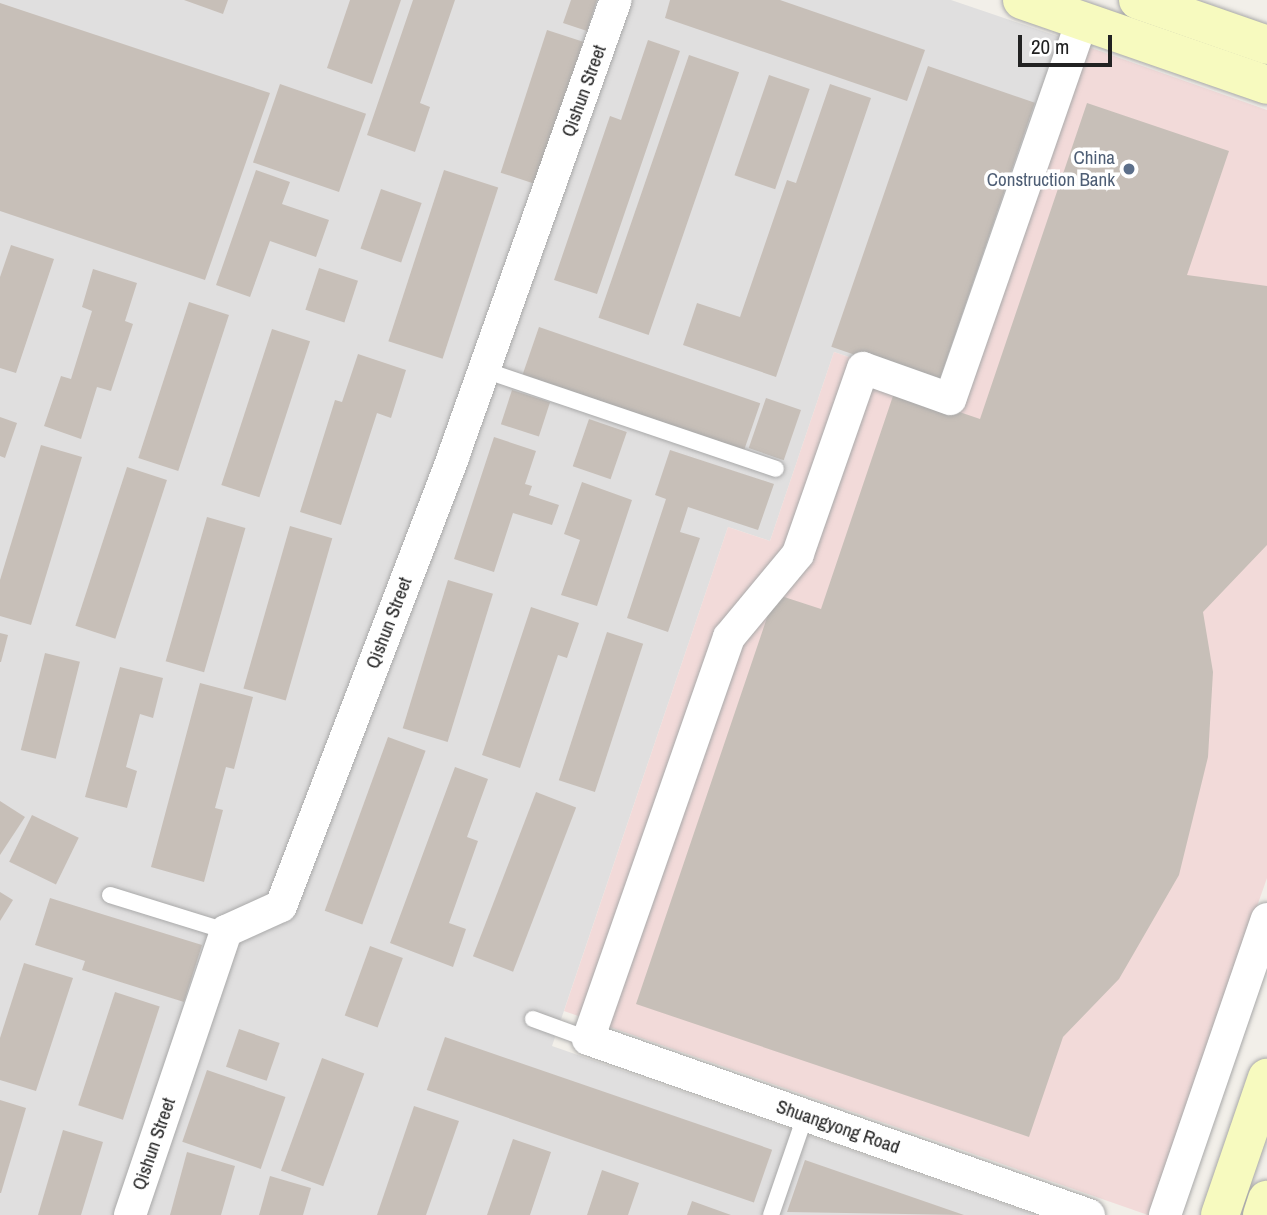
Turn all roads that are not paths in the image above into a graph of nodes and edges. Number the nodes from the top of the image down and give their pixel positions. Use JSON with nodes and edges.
{"nodes":[{"id":1,"x":616,"y":0,"type":"edge"},
{"id":2,"x":1023,"y":0,"type":"edge"},
{"id":3,"x":1162,"y":4,"type":"edge"},
{"id":4,"x":1082,"y":21,"type":"junction"},
{"id":5,"x":1267,"y":45,"type":"edge"},
{"id":6,"x":1267,"y":85,"type":"edge"},
{"id":7,"x":484,"y":370,"type":"junction"},
{"id":8,"x":776,"y":469,"type":"dead end"},
{"id":9,"x":110,"y":895,"type":"dead end"},
{"id":10,"x":1267,"y":919,"type":"edge"},
{"id":11,"x":226,"y":931,"type":"junction"},
{"id":12,"x":533,"y":1019,"type":"dead end"},
{"id":13,"x":588,"y":1039,"type":"junction"},
{"id":14,"x":1267,"y":1078,"type":"edge"},
{"id":15,"x":805,"y":1115,"type":"junction"},
{"id":16,"x":1267,"y":1200,"type":"edge"},
{"id":17,"x":130,"y":1215,"type":"edge"},
{"id":18,"x":771,"y":1215,"type":"edge"},
{"id":19,"x":1088,"y":1215,"type":"edge"},
{"id":20,"x":1165,"y":1215,"type":"edge"},
{"id":21,"x":1220,"y":1215,"type":"edge"},
{"id":22,"x":1262,"y":1215,"type":"edge"}],
"edges":[{"from":1,"to":7,"type":"street","name":"Qishun Street"},
{"from":2,"to":4,"type":"main road"},
{"from":3,"to":5,"type":"main road"},
{"from":4,"to":6,"type":"main road"},
{"from":4,"to":13,"type":"street"},
{"from":7,"to":8,"type":"lane"},
{"from":7,"to":11,"type":"street","name":"Qishun Street"},
{"from":9,"to":11,"type":"lane"},
{"from":10,"to":20,"type":"street"},
{"from":11,"to":17,"type":"street","name":"Qishun Street"},
{"from":12,"to":13,"type":"lane"},
{"from":13,"to":15,"type":"street","name":"Shuangyong Road"},
{"from":14,"to":21,"type":"main road"},
{"from":15,"to":18,"type":"lane"},
{"from":15,"to":19,"type":"street","name":"Shuangyong Road"},
{"from":16,"to":22,"type":"main road"}]}
